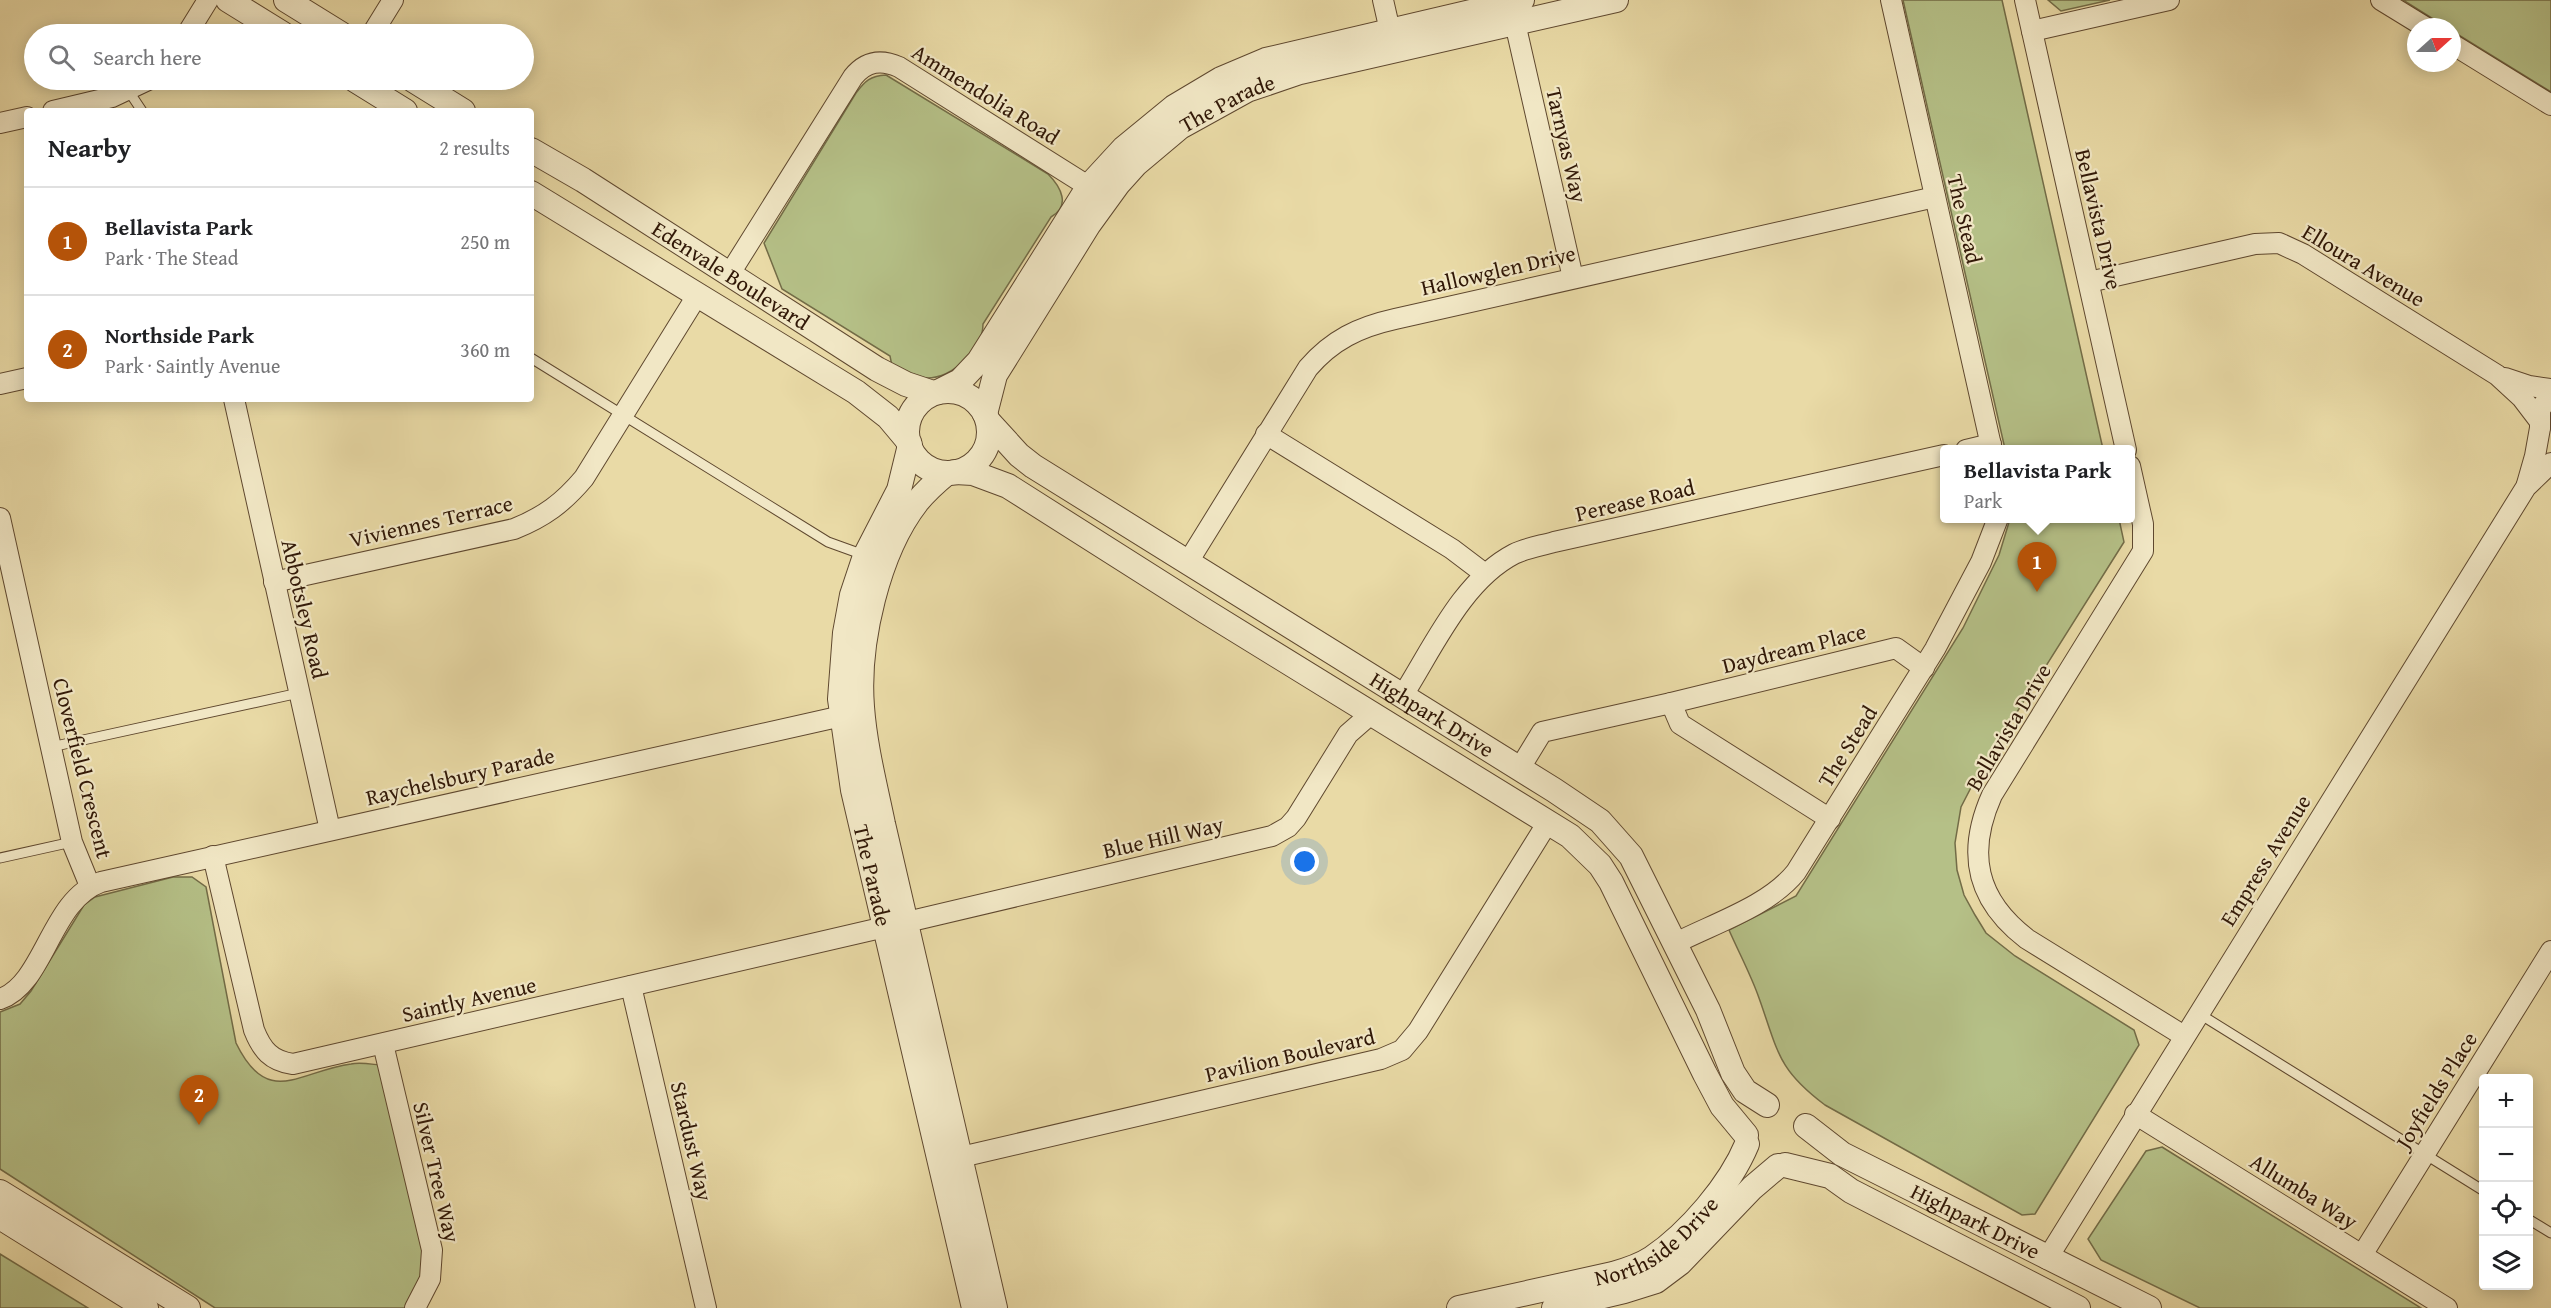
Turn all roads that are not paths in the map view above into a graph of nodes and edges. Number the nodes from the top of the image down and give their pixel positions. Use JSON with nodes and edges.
{"nodes":[{"id":1,"x":208,"y":0,"type":"edge"},
{"id":2,"x":228,"y":0,"type":"edge"},
{"id":3,"x":286,"y":0,"type":"edge"},
{"id":4,"x":393,"y":0,"type":"edge"},
{"id":5,"x":1383,"y":0,"type":"edge"},
{"id":6,"x":1522,"y":0,"type":"edge"},
{"id":7,"x":1616,"y":0,"type":"edge"},
{"id":8,"x":1891,"y":0,"type":"edge"},
{"id":9,"x":2025,"y":0,"type":"edge"},
{"id":10,"x":2169,"y":0,"type":"edge"},
{"id":11,"x":2381,"y":0,"type":"edge"},
{"id":12,"x":2410,"y":18,"type":"edge"},
{"id":13,"x":1515,"y":23,"type":"junction"},
{"id":14,"x":193,"y":24,"type":"edge"},
{"id":15,"x":267,"y":24,"type":"edge"},
{"id":16,"x":325,"y":24,"type":"edge"},
{"id":17,"x":378,"y":24,"type":"edge"},
{"id":18,"x":2032,"y":31,"type":"junction"},
{"id":19,"x":1392,"y":40,"type":"junction"},
{"id":20,"x":2461,"y":50,"type":"edge"},
{"id":21,"x":128,"y":90,"type":"joint"},
{"id":22,"x":371,"y":90,"type":"edge"},
{"id":23,"x":429,"y":90,"type":"edge"},
{"id":24,"x":2551,"y":105,"type":"edge"},
{"id":25,"x":65,"y":108,"type":"edge"},
{"id":26,"x":140,"y":108,"type":"edge"},
{"id":27,"x":400,"y":108,"type":"edge"},
{"id":28,"x":459,"y":108,"type":"edge"},
{"id":29,"x":24,"y":118,"type":"edge"},
{"id":30,"x":0,"y":123,"type":"edge"},
{"id":31,"x":534,"y":152,"type":"edge"},
{"id":32,"x":1098,"y":193,"type":"junction"},
{"id":33,"x":534,"y":195,"type":"edge"},
{"id":34,"x":1935,"y":197,"type":"junction"},
{"id":35,"x":729,"y":275,"type":"junction"},
{"id":36,"x":1573,"y":278,"type":"junction"},
{"id":37,"x":2089,"y":282,"type":"junction"},
{"id":38,"x":698,"y":294,"type":"junction"},
{"id":39,"x":534,"y":360,"type":"edge"},
{"id":40,"x":2497,"y":375,"type":"junction"},
{"id":41,"x":24,"y":379,"type":"edge"},
{"id":42,"x":0,"y":384,"type":"edge"},
{"id":43,"x":2551,"y":389,"type":"edge"},
{"id":44,"x":935,"y":393,"type":"junction"},
{"id":45,"x":2551,"y":394,"type":"edge"},
{"id":46,"x":235,"y":402,"type":"edge"},
{"id":47,"x":623,"y":414,"type":"junction"},
{"id":48,"x":987,"y":417,"type":"junction"},
{"id":49,"x":2543,"y":430,"type":"edge"},
{"id":50,"x":1266,"y":434,"type":"junction"},
{"id":51,"x":909,"y":443,"type":"junction"},
{"id":52,"x":1991,"y":445,"type":"edge"},
{"id":53,"x":2125,"y":445,"type":"edge"},
{"id":54,"x":1940,"y":456,"type":"edge"},
{"id":55,"x":2551,"y":463,"type":"edge"},
{"id":56,"x":951,"y":472,"type":"junction"},
{"id":57,"x":2526,"y":487,"type":"junction"},
{"id":58,"x":2135,"y":488,"type":"edge"},
{"id":59,"x":0,"y":518,"type":"edge"},
{"id":60,"x":1996,"y":523,"type":"edge"},
{"id":61,"x":865,"y":556,"type":"junction"},
{"id":62,"x":1188,"y":562,"type":"junction"},
{"id":63,"x":1485,"y":574,"type":"junction"},
{"id":64,"x":274,"y":582,"type":"junction"},
{"id":65,"x":1924,"y":668,"type":"junction"},
{"id":66,"x":299,"y":693,"type":"junction"},
{"id":67,"x":1403,"y":695,"type":"junction"},
{"id":68,"x":1671,"y":703,"type":"junction"},
{"id":69,"x":1372,"y":713,"type":"junction"},
{"id":70,"x":842,"y":716,"type":"junction"},
{"id":71,"x":51,"y":747,"type":"junction"},
{"id":72,"x":1520,"y":768,"type":"junction"},
{"id":73,"x":1830,"y":819,"type":"junction"},
{"id":74,"x":1548,"y":822,"type":"junction"},
{"id":75,"x":330,"y":830,"type":"junction"},
{"id":76,"x":72,"y":842,"type":"junction"},
{"id":77,"x":213,"y":856,"type":"junction"},
{"id":78,"x":0,"y":858,"type":"edge"},
{"id":79,"x":90,"y":886,"type":"junction"},
{"id":80,"x":896,"y":924,"type":"junction"},
{"id":81,"x":1676,"y":943,"type":"junction"},
{"id":82,"x":2551,"y":951,"type":"edge"},
{"id":83,"x":631,"y":986,"type":"junction"},
{"id":84,"x":0,"y":999,"type":"edge"},
{"id":85,"x":2198,"y":1013,"type":"junction"},
{"id":86,"x":2184,"y":1036,"type":"junction"},
{"id":87,"x":383,"y":1044,"type":"junction"},
{"id":88,"x":1788,"y":1112,"type":"junction"},
{"id":89,"x":2135,"y":1114,"type":"junction"},
{"id":90,"x":1746,"y":1140,"type":"junction"},
{"id":91,"x":2424,"y":1155,"type":"junction"},
{"id":92,"x":950,"y":1159,"type":"junction"},
{"id":93,"x":1781,"y":1165,"type":"junction"},
{"id":94,"x":2479,"y":1188,"type":"edge"},
{"id":95,"x":0,"y":1192,"type":"edge"},
{"id":96,"x":0,"y":1217,"type":"edge"},
{"id":97,"x":2533,"y":1222,"type":"edge"},
{"id":98,"x":2551,"y":1233,"type":"edge"},
{"id":99,"x":2362,"y":1255,"type":"junction"},
{"id":100,"x":2047,"y":1259,"type":"junction"},
{"id":101,"x":2033,"y":1286,"type":"junction"},
{"id":102,"x":1537,"y":1299,"type":"edge"},
{"id":103,"x":146,"y":1308,"type":"edge"},
{"id":104,"x":188,"y":1308,"type":"edge"},
{"id":105,"x":415,"y":1308,"type":"edge"},
{"id":106,"x":706,"y":1308,"type":"edge"},
{"id":107,"x":974,"y":1308,"type":"edge"},
{"id":108,"x":995,"y":1308,"type":"edge"},
{"id":109,"x":1459,"y":1308,"type":"edge"},
{"id":110,"x":1554,"y":1308,"type":"edge"},
{"id":111,"x":2078,"y":1308,"type":"edge"},
{"id":112,"x":2148,"y":1308,"type":"edge"},
{"id":113,"x":2446,"y":1308,"type":"edge"}],
"edges":[{"from":1,"to":14,"type":"street"},
{"from":2,"to":15,"type":"street"},
{"from":3,"to":16,"type":"street"},
{"from":4,"to":17,"type":"street"},
{"from":5,"to":19,"type":"street"},
{"from":6,"to":19,"type":"street","name":"The Parade"},
{"from":7,"to":13,"type":"street","name":"The Parade"},
{"from":8,"to":34,"type":"street","name":"The Stead"},
{"from":9,"to":18,"type":"street","name":"Bellavista Drive"},
{"from":10,"to":18,"type":"street"},
{"from":11,"to":12,"type":"street"},
{"from":13,"to":19,"type":"street","name":"The Parade"},
{"from":13,"to":36,"type":"street","name":"Tarnyas Way"},
{"from":18,"to":37,"type":"street","name":"Bellavista Drive"},
{"from":19,"to":32,"type":"street","name":"The Parade"},
{"from":20,"to":24,"type":"street"},
{"from":21,"to":25,"type":"street"},
{"from":21,"to":26,"type":"lane"},
{"from":22,"to":27,"type":"street"},
{"from":23,"to":28,"type":"street"},
{"from":29,"to":30,"type":"street"},
{"from":31,"to":35,"type":"street","name":"Edenvale Boulevard"},
{"from":32,"to":35,"type":"street","name":"Ammendolia Road"},
{"from":32,"to":44,"type":"street","name":"The Parade"},
{"from":32,"to":48,"type":"street","name":"The Parade"},
{"from":33,"to":38,"type":"street","name":"Edenvale Boulevard"},
{"from":34,"to":36,"type":"street","name":"Hallowglen Drive"},
{"from":34,"to":52,"type":"street","name":"The Stead"},
{"from":35,"to":44,"type":"street","name":"Edenvale Boulevard"},
{"from":36,"to":50,"type":"street","name":"Hallowglen Drive"},
{"from":37,"to":40,"type":"street","name":"Elloura Avenue"},
{"from":37,"to":53,"type":"street","name":"Bellavista Drive"},
{"from":38,"to":47,"type":"street","name":"Viviennes Terrace"},
{"from":38,"to":51,"type":"street","name":"Edenvale Boulevard"},
{"from":39,"to":47,"type":"lane"},
{"from":40,"to":43,"type":"street","name":"Elloura Avenue"},
{"from":40,"to":49,"type":"street","name":"Elloura Avenue"},
{"from":41,"to":42,"type":"street"},
{"from":44,"to":48,"type":"street"},
{"from":44,"to":51,"type":"street"},
{"from":45,"to":49,"type":"street","name":"Empress Avenue"},
{"from":46,"to":64,"type":"street","name":"Abbotsley Road"},
{"from":47,"to":61,"type":"lane"},
{"from":47,"to":64,"type":"street","name":"Viviennes Terrace"},
{"from":48,"to":56,"type":"street"},
{"from":48,"to":62,"type":"street","name":"Highpark Drive"},
{"from":49,"to":57,"type":"street","name":"Empress Avenue"},
{"from":50,"to":62,"type":"street","name":"Hallowglen Drive"},
{"from":50,"to":63,"type":"street"},
{"from":51,"to":56,"type":"street"},
{"from":51,"to":61,"type":"street","name":"The Parade"},
{"from":54,"to":63,"type":"street","name":"Perease Road"},
{"from":55,"to":57,"type":"street","name":"Empress Avenue"},
{"from":56,"to":69,"type":"street","name":"Highpark Drive"},
{"from":56,"to":80,"type":"street","name":"The Parade"},
{"from":57,"to":85,"type":"street","name":"Empress Avenue"},
{"from":58,"to":86,"type":"street","name":"Bellavista Drive"},
{"from":59,"to":71,"type":"street","name":"Cloverfield Crescent"},
{"from":60,"to":65,"type":"street","name":"The Stead"},
{"from":61,"to":70,"type":"street","name":"The Parade"},
{"from":62,"to":67,"type":"street","name":"Highpark Drive"},
{"from":63,"to":67,"type":"street","name":"Perease Road"},
{"from":64,"to":66,"type":"street","name":"Abbotsley Road"},
{"from":65,"to":68,"type":"street","name":"Daydream Place"},
{"from":65,"to":73,"type":"street","name":"The Stead"},
{"from":66,"to":71,"type":"lane"},
{"from":66,"to":75,"type":"street","name":"Abbotsley Road"},
{"from":67,"to":72,"type":"street","name":"Highpark Drive"},
{"from":68,"to":72,"type":"street","name":"Daydream Place"},
{"from":68,"to":73,"type":"street"},
{"from":69,"to":74,"type":"street","name":"Highpark Drive"},
{"from":69,"to":80,"type":"street","name":"Blue Hill Way"},
{"from":70,"to":75,"type":"street","name":"Raychelsbury Parade"},
{"from":70,"to":80,"type":"street","name":"The Parade"},
{"from":71,"to":76,"type":"street","name":"Cloverfield Crescent"},
{"from":72,"to":81,"type":"street","name":"Highpark Drive"},
{"from":73,"to":81,"type":"street","name":"The Stead"},
{"from":74,"to":90,"type":"street","name":"Highpark Drive"},
{"from":74,"to":92,"type":"street","name":"Pavilion Boulevard"},
{"from":75,"to":77,"type":"street","name":"Raychelsbury Parade"},
{"from":76,"to":78,"type":"lane"},
{"from":76,"to":79,"type":"street","name":"Cloverfield Crescent"},
{"from":77,"to":79,"type":"street","name":"Raychelsbury Parade"},
{"from":77,"to":87,"type":"street","name":"Saintly Avenue"},
{"from":79,"to":84,"type":"street","name":"Cloverfield Crescent"},
{"from":80,"to":83,"type":"street","name":"Saintly Avenue"},
{"from":80,"to":92,"type":"street","name":"The Parade"},
{"from":81,"to":88,"type":"street","name":"Highpark Drive"},
{"from":82,"to":91,"type":"street","name":"Joyfields Place"},
{"from":83,"to":87,"type":"street","name":"Saintly Avenue"},
{"from":83,"to":106,"type":"street","name":"Stardust Way"},
{"from":85,"to":86,"type":"street","name":"Empress Avenue"},
{"from":85,"to":91,"type":"lane"},
{"from":86,"to":89,"type":"street","name":"Empress Avenue"},
{"from":87,"to":105,"type":"street","name":"Silver Tree Way"},
{"from":88,"to":90,"type":"street"},
{"from":88,"to":93,"type":"street"},
{"from":88,"to":100,"type":"street","name":"Highpark Drive"},
{"from":89,"to":99,"type":"street","name":"Allumba Way"},
{"from":89,"to":100,"type":"street","name":"Empress Avenue"},
{"from":90,"to":93,"type":"street"},
{"from":90,"to":102,"type":"street","name":"Northside Drive"},
{"from":91,"to":94,"type":"lane"},
{"from":91,"to":99,"type":"street","name":"Joyfields Place"},
{"from":92,"to":107,"type":"street","name":"The Parade"},
{"from":92,"to":108,"type":"street","name":"The Parade"},
{"from":93,"to":101,"type":"street","name":"Highpark Drive"},
{"from":93,"to":110,"type":"street","name":"Northside Drive"},
{"from":95,"to":104,"type":"street"},
{"from":96,"to":103,"type":"street"},
{"from":97,"to":98,"type":"lane"},
{"from":99,"to":113,"type":"street","name":"Allumba Way"},
{"from":100,"to":101,"type":"street"},
{"from":100,"to":112,"type":"street","name":"Highpark Drive"},
{"from":101,"to":111,"type":"street","name":"Highpark Drive"},
{"from":102,"to":109,"type":"street","name":"Northside Drive"}]}
